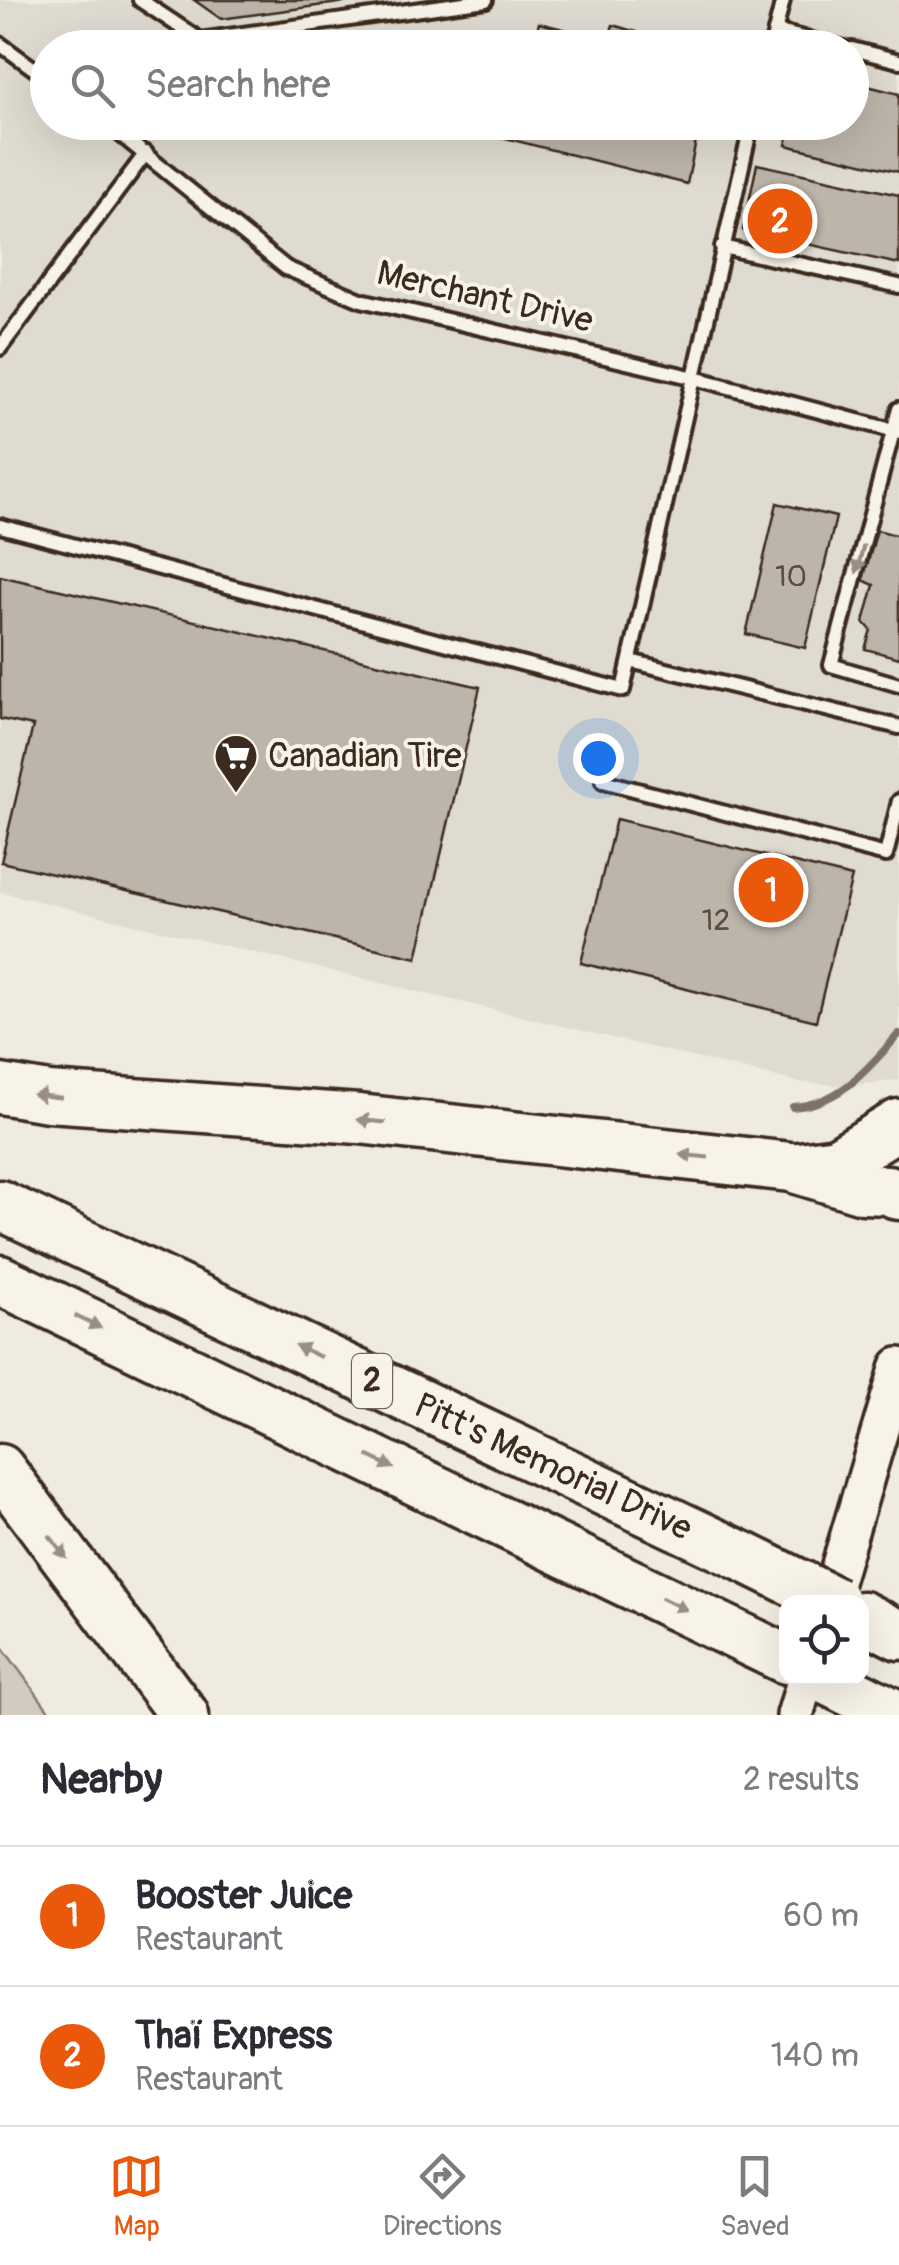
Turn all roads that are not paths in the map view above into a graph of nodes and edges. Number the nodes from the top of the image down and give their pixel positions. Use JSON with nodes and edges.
{"nodes":[{"id":1,"x":140,"y":0,"type":"edge"},
{"id":2,"x":486,"y":0,"type":"edge"},
{"id":3,"x":783,"y":0,"type":"edge"},
{"id":4,"x":185,"y":30,"type":"edge"},
{"id":5,"x":272,"y":30,"type":"edge"},
{"id":6,"x":775,"y":30,"type":"edge"},
{"id":7,"x":0,"y":44,"type":"edge"},
{"id":8,"x":869,"y":53,"type":"edge"},
{"id":9,"x":899,"y":60,"type":"edge"},
{"id":10,"x":30,"y":66,"type":"edge"},
{"id":11,"x":129,"y":140,"type":"edge"},
{"id":12,"x":748,"y":140,"type":"edge"},
{"id":13,"x":146,"y":153,"type":"junction"},
{"id":14,"x":722,"y":247,"type":"junction"},
{"id":15,"x":899,"y":286,"type":"edge"},
{"id":16,"x":0,"y":348,"type":"edge"},
{"id":17,"x":695,"y":378,"type":"junction"},
{"id":18,"x":899,"y":409,"type":"edge"},
{"id":19,"x":896,"y":432,"type":"edge"},
{"id":20,"x":0,"y":526,"type":"edge"},
{"id":21,"x":630,"y":661,"type":"junction"},
{"id":22,"x":899,"y":685,"type":"edge"},
{"id":23,"x":899,"y":727,"type":"edge"},
{"id":24,"x":603,"y":781,"type":"dead end"},
{"id":25,"x":899,"y":801,"type":"edge"},
{"id":26,"x":0,"y":1088,"type":"edge"},
{"id":27,"x":899,"y":1124,"type":"edge"},
{"id":28,"x":790,"y":1167,"type":"junction"},
{"id":29,"x":899,"y":1195,"type":"edge"},
{"id":30,"x":0,"y":1204,"type":"edge"},
{"id":31,"x":0,"y":1280,"type":"edge"},
{"id":32,"x":899,"y":1366,"type":"edge"},
{"id":33,"x":0,"y":1469,"type":"edge"},
{"id":34,"x":819,"y":1595,"type":"edge"},
{"id":35,"x":834,"y":1595,"type":"edge"},
{"id":36,"x":869,"y":1620,"type":"edge"},
{"id":37,"x":899,"y":1635,"type":"edge"},
{"id":38,"x":779,"y":1656,"type":"edge"},
{"id":39,"x":804,"y":1685,"type":"edge"},
{"id":40,"x":837,"y":1685,"type":"edge"},
{"id":41,"x":184,"y":1715,"type":"edge"},
{"id":42,"x":795,"y":1715,"type":"edge"},
{"id":43,"x":897,"y":1715,"type":"edge"}],
"edges":[{"from":1,"to":4,"type":"lane"},
{"from":2,"to":5,"type":"lane"},
{"from":3,"to":6,"type":"lane"},
{"from":7,"to":10,"type":"lane"},
{"from":8,"to":9,"type":"lane"},
{"from":11,"to":13,"type":"lane","name":"Merchant Drive"},
{"from":12,"to":14,"type":"lane"},
{"from":13,"to":16,"type":"lane"},
{"from":13,"to":17,"type":"lane","name":"Merchant Drive"},
{"from":14,"to":15,"type":"lane"},
{"from":14,"to":17,"type":"lane"},
{"from":17,"to":19,"type":"lane","name":"Merchant Drive"},
{"from":17,"to":21,"type":"lane"},
{"from":18,"to":19,"type":"lane"},
{"from":19,"to":22,"type":"lane","one_way":true},
{"from":20,"to":21,"type":"lane"},
{"from":21,"to":23,"type":"lane"},
{"from":24,"to":25,"type":"lane"},
{"from":28,"to":26,"type":"highway","one_way":true},
{"from":27,"to":28,"type":"highway"},
{"from":28,"to":29,"type":"highway"},
{"from":34,"to":30,"type":"highway","name":"Pitt's Memorial Drive","number":"2","one_way":true,"bridge":true},
{"from":31,"to":38,"type":"highway","name":"Pitt's Memorial Drive","number":"2","one_way":true},
{"from":32,"to":35,"type":"main road"},
{"from":33,"to":41,"type":"highway","one_way":true},
{"from":36,"to":37,"type":"highway"},
{"from":39,"to":42,"type":"main road"},
{"from":40,"to":43,"type":"highway"}]}
